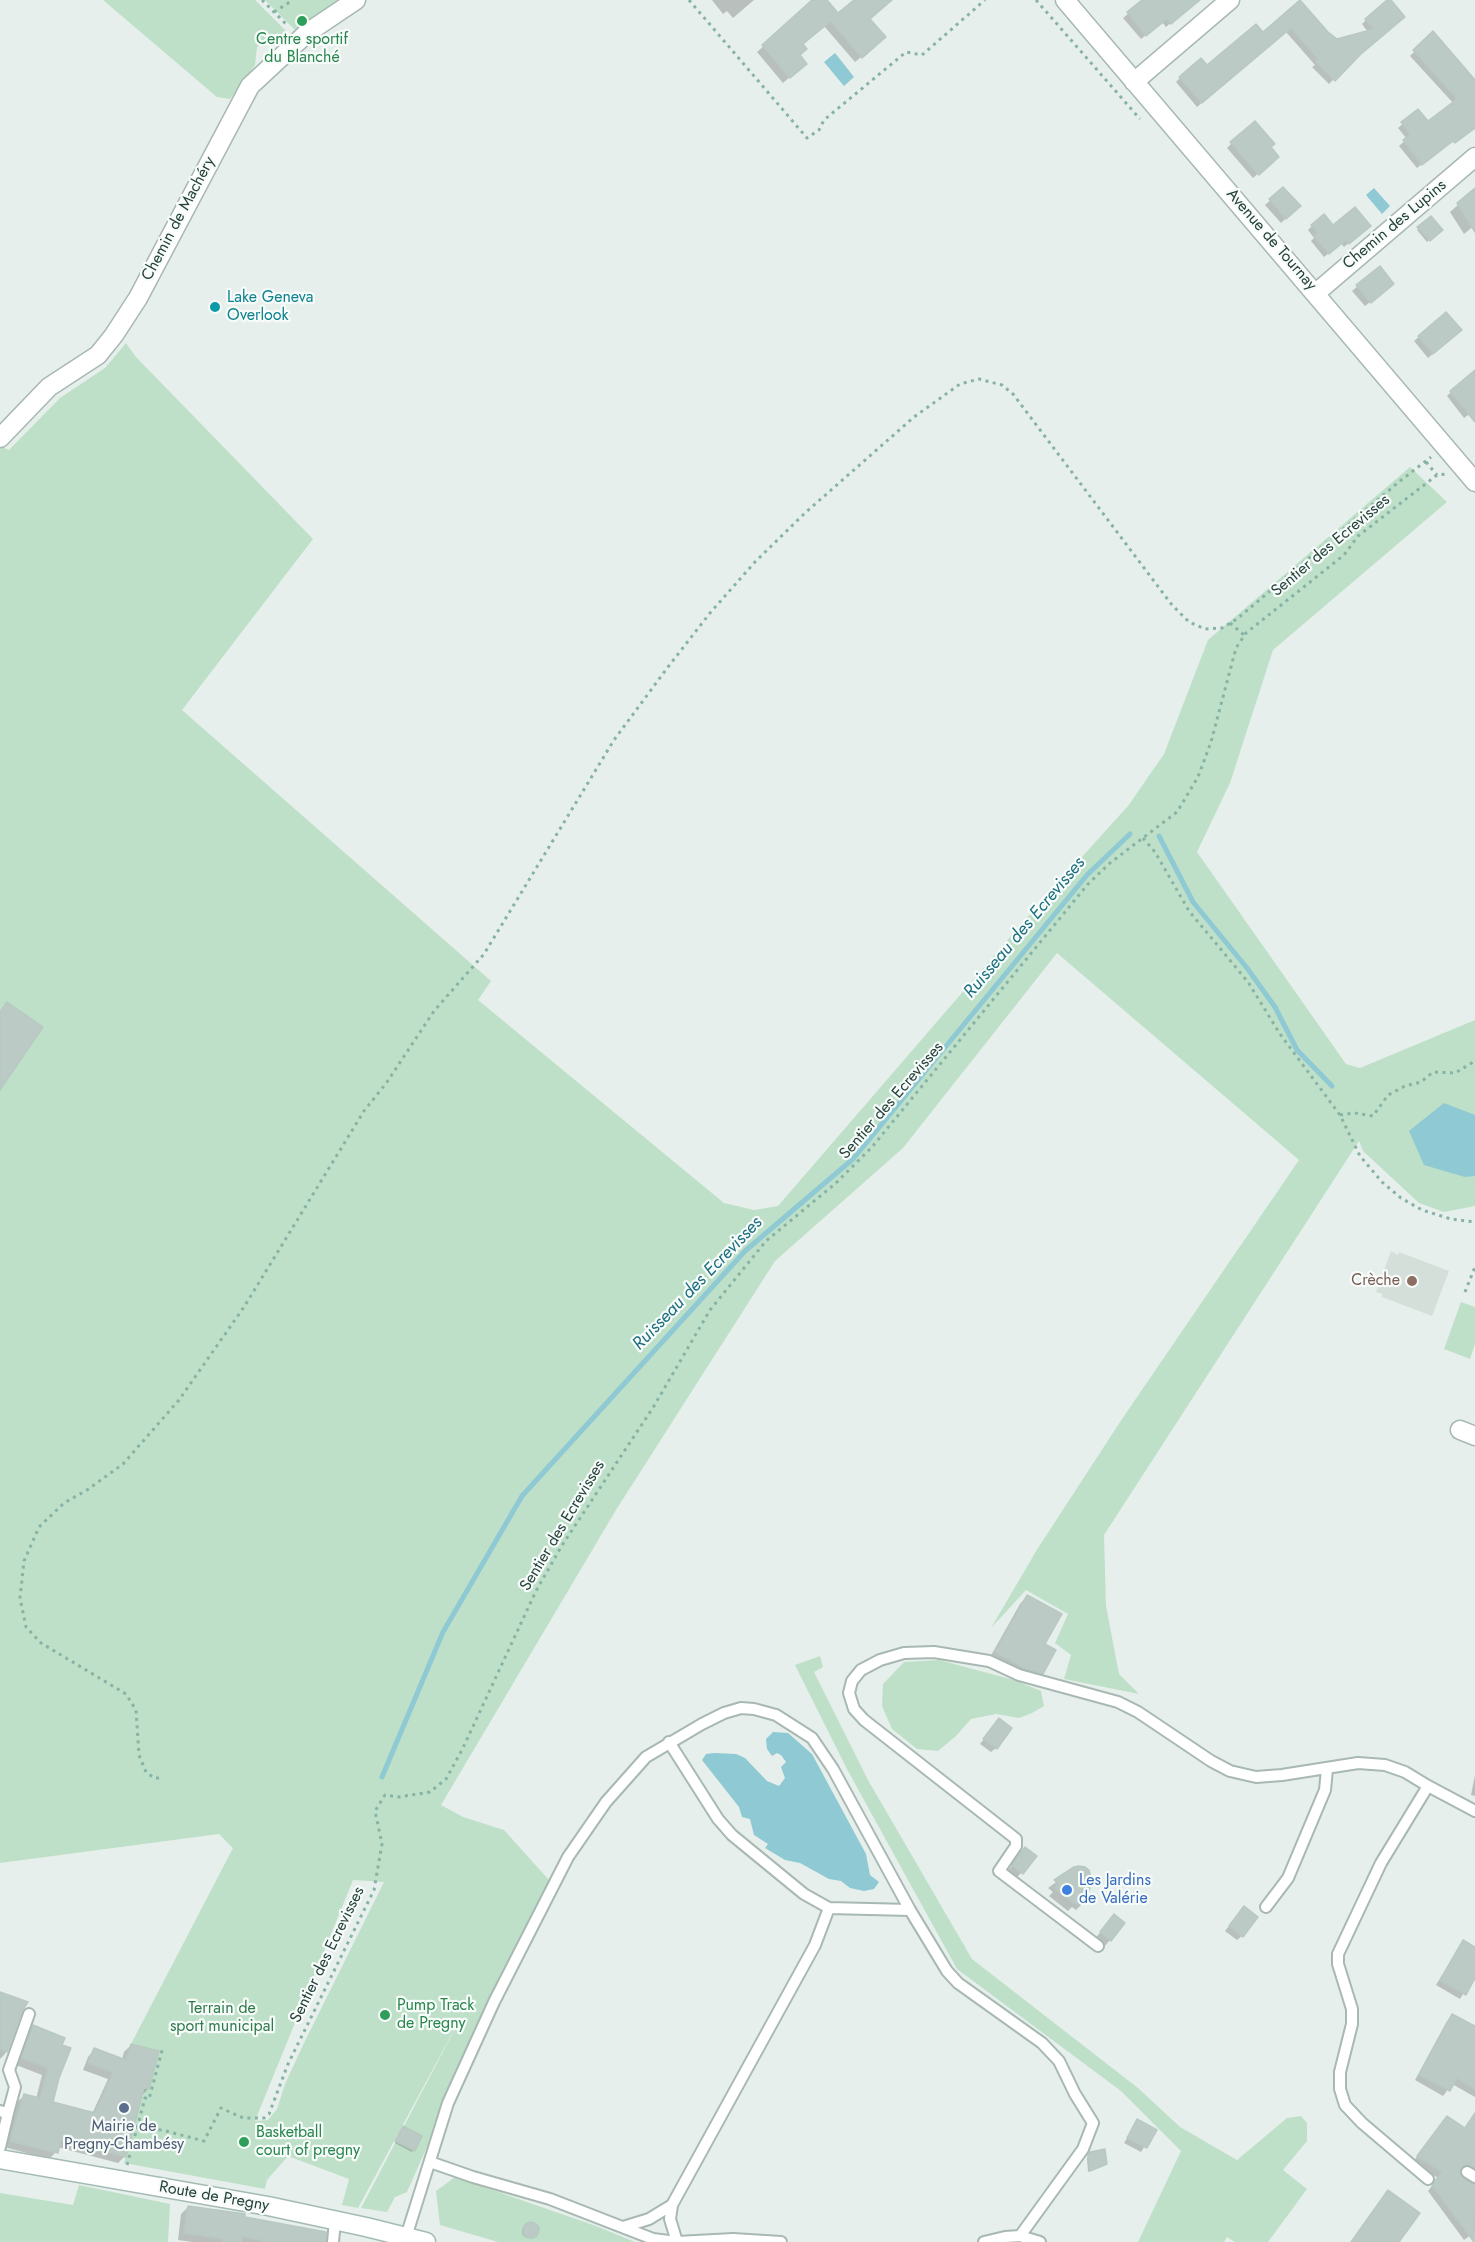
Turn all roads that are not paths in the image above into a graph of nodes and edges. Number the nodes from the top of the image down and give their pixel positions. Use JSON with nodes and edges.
{"nodes":[{"id":1,"x":356,"y":0,"type":"edge"},
{"id":2,"x":1065,"y":0,"type":"edge"},
{"id":3,"x":1230,"y":0,"type":"edge"},
{"id":4,"x":1134,"y":82,"type":"junction"},
{"id":5,"x":1475,"y":157,"type":"edge"},
{"id":6,"x":1316,"y":292,"type":"junction"},
{"id":7,"x":0,"y":438,"type":"edge"},
{"id":8,"x":1475,"y":482,"type":"edge"},
{"id":9,"x":669,"y":1742,"type":"junction"},
{"id":10,"x":1327,"y":1769,"type":"junction"},
{"id":11,"x":1428,"y":1786,"type":"junction"},
{"id":12,"x":1475,"y":1811,"type":"edge"},
{"id":13,"x":1266,"y":1907,"type":"dead end"},
{"id":14,"x":830,"y":1908,"type":"junction"},
{"id":15,"x":910,"y":1910,"type":"junction"},
{"id":16,"x":1098,"y":1946,"type":"dead end"},
{"id":17,"x":29,"y":2014,"type":"dead end"},
{"id":18,"x":4,"y":2112,"type":"edge"},
{"id":19,"x":0,"y":2147,"type":"edge"},
{"id":20,"x":0,"y":2159,"type":"edge"},
{"id":21,"x":430,"y":2162,"type":"junction"},
{"id":22,"x":1428,"y":2180,"type":"dead end"},
{"id":23,"x":672,"y":2205,"type":"junction"},
{"id":24,"x":335,"y":2221,"type":"junction"},
{"id":25,"x":623,"y":2227,"type":"junction"},
{"id":26,"x":1020,"y":2236,"type":"junction"},
{"id":27,"x":406,"y":2237,"type":"junction"},
{"id":28,"x":333,"y":2242,"type":"edge"},
{"id":29,"x":426,"y":2242,"type":"edge"},
{"id":30,"x":677,"y":2242,"type":"edge"},
{"id":31,"x":781,"y":2242,"type":"edge"},
{"id":32,"x":984,"y":2242,"type":"edge"},
{"id":33,"x":1040,"y":2242,"type":"edge"}],
"edges":[{"from":1,"to":7,"type":"street","name":"Chemin de Machéry"},
{"from":2,"to":4,"type":"street","name":"Avenue de Tournay"},
{"from":3,"to":4,"type":"street"},
{"from":4,"to":6,"type":"street","name":"Avenue de Tournay"},
{"from":5,"to":6,"type":"street","name":"Chemin des Lupins"},
{"from":6,"to":8,"type":"street","name":"Avenue de Tournay"},
{"from":9,"to":14,"type":"lane"},
{"from":9,"to":15,"type":"lane"},
{"from":9,"to":21,"type":"lane"},
{"from":10,"to":11,"type":"lane"},
{"from":10,"to":13,"type":"lane"},
{"from":10,"to":16,"type":"lane"},
{"from":11,"to":12,"type":"lane"},
{"from":11,"to":22,"type":"lane"},
{"from":14,"to":15,"type":"lane"},
{"from":14,"to":23,"type":"lane"},
{"from":15,"to":26,"type":"lane"},
{"from":17,"to":18,"type":"lane"},
{"from":18,"to":19,"type":"lane"},
{"from":20,"to":24,"type":"street","name":"Route de Pregny"},
{"from":21,"to":25,"type":"lane"},
{"from":21,"to":27,"type":"lane"},
{"from":23,"to":25,"type":"lane"},
{"from":23,"to":30,"type":"lane"},
{"from":24,"to":27,"type":"street","name":"Route de Pregny"},
{"from":24,"to":28,"type":"lane"},
{"from":25,"to":30,"type":"lane"},
{"from":26,"to":32,"type":"lane"},
{"from":26,"to":33,"type":"lane"},
{"from":27,"to":29,"type":"street","name":"Route de Pregny"},
{"from":30,"to":31,"type":"lane"}]}
